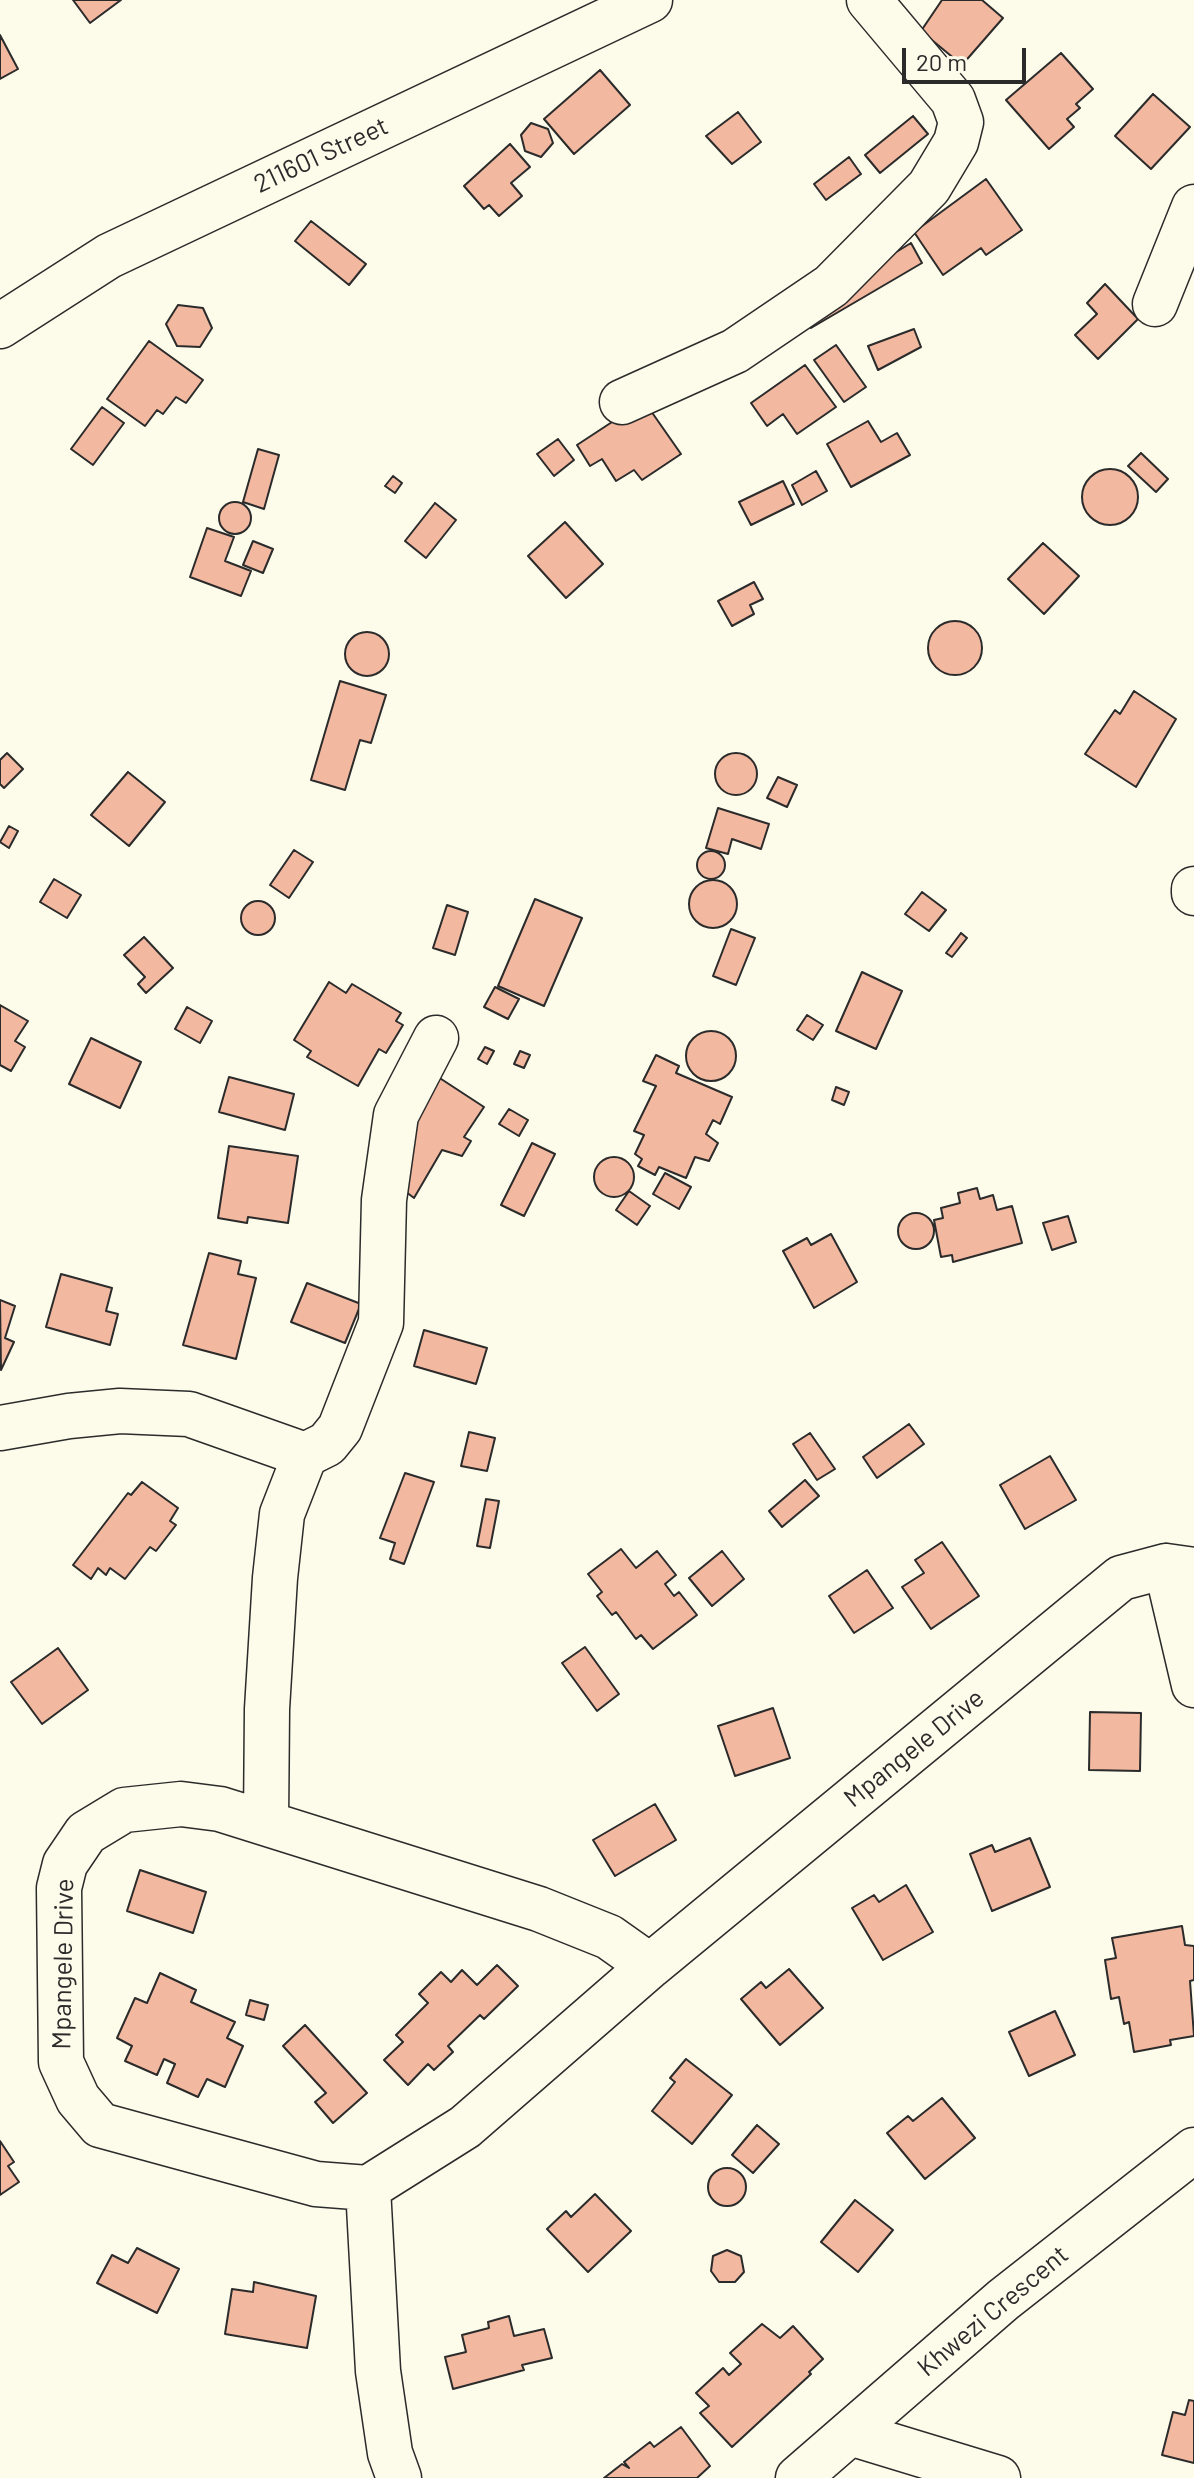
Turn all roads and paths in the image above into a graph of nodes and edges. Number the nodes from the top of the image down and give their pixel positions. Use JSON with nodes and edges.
{"nodes":[{"id":1,"x":595,"y":0,"type":"edge"},
{"id":2,"x":650,"y":0,"type":"edge"},
{"id":3,"x":869,"y":0,"type":"edge"},
{"id":4,"x":560,"y":41,"type":"junction"},
{"id":5,"x":1194,"y":207,"type":"edge"},
{"id":6,"x":1155,"y":304,"type":"dead end"},
{"id":7,"x":0,"y":326,"type":"edge"},
{"id":8,"x":622,"y":402,"type":"dead end"},
{"id":9,"x":436,"y":1038,"type":"dead end"},
{"id":10,"x":0,"y":1428,"type":"edge"},
{"id":11,"x":305,"y":1455,"type":"junction"},
{"id":12,"x":1180,"y":1568,"type":"edge"},
{"id":13,"x":1194,"y":1685,"type":"edge"},
{"id":14,"x":266,"y":1823,"type":"junction"},
{"id":15,"x":650,"y":1966,"type":"junction"},
{"id":16,"x":1194,"y":2150,"type":"edge"},
{"id":17,"x":368,"y":2188,"type":"junction"},
{"id":18,"x":850,"y":2433,"type":"junction"},
{"id":19,"x":399,"y":2478,"type":"edge"},
{"id":20,"x":798,"y":2478,"type":"edge"},
{"id":21,"x":998,"y":2478,"type":"edge"}],
"edges":[{"from":1,"to":4,"type":"street"},
{"from":2,"to":4,"type":"street","name":"211601 Street"},
{"from":3,"to":8,"type":"street"},
{"from":4,"to":7,"type":"street","name":"211601 Street"},
{"from":5,"to":6,"type":"street"},
{"from":9,"to":11,"type":"street"},
{"from":10,"to":11,"type":"street"},
{"from":11,"to":14,"type":"street"},
{"from":12,"to":13,"type":"street"},
{"from":12,"to":15,"type":"street","name":"Mpangele Drive"},
{"from":14,"to":15,"type":"street","name":"Mpangele Drive"},
{"from":14,"to":17,"type":"street","name":"Mpangele Drive"},
{"from":15,"to":17,"type":"street","name":"Mpangele Drive"},
{"from":16,"to":18,"type":"street","name":"Khwezi Crescent"},
{"from":17,"to":19,"type":"street"},
{"from":18,"to":20,"type":"street","name":"Khwezi Crescent"},
{"from":18,"to":21,"type":"street"}]}
